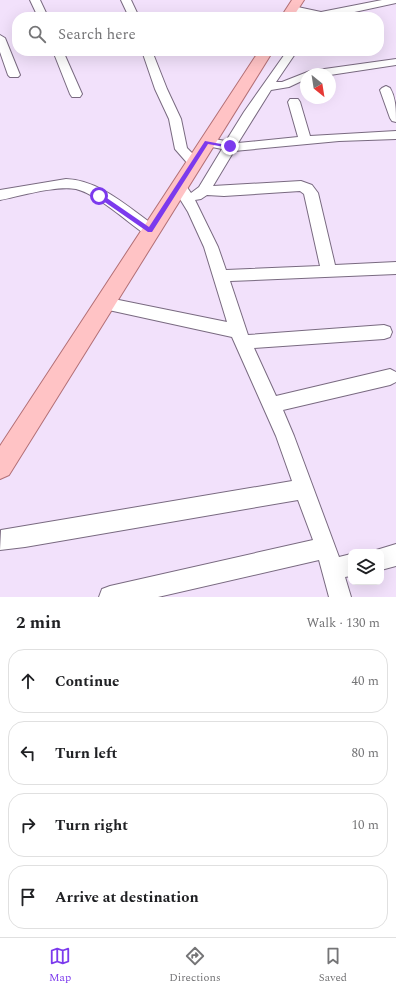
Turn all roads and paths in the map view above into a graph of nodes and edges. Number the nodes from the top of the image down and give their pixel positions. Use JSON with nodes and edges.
{"nodes":[{"id":1,"x":35,"y":0,"type":"edge"},
{"id":2,"x":126,"y":0,"type":"edge"},
{"id":3,"x":396,"y":0,"type":"edge"},
{"id":4,"x":293,"y":9,"type":"edge"},
{"id":5,"x":41,"y":12,"type":"edge"},
{"id":6,"x":132,"y":12,"type":"edge"},
{"id":7,"x":311,"y":12,"type":"edge"},
{"id":8,"x":345,"y":12,"type":"edge"},
{"id":9,"x":1,"y":42,"type":"edge"},
{"id":10,"x":12,"y":42,"type":"edge"},
{"id":11,"x":60,"y":56,"type":"edge"},
{"id":12,"x":149,"y":56,"type":"edge"},
{"id":13,"x":263,"y":56,"type":"edge"},
{"id":14,"x":289,"y":56,"type":"edge"},
{"id":15,"x":396,"y":62,"type":"edge"},
{"id":16,"x":336,"y":70,"type":"edge"},
{"id":17,"x":14,"y":75,"type":"dead end"},
{"id":18,"x":300,"y":78,"type":"edge"},
{"id":19,"x":267,"y":87,"type":"junction"},
{"id":20,"x":386,"y":90,"type":"dead end"},
{"id":21,"x":76,"y":94,"type":"dead end"},
{"id":22,"x":294,"y":102,"type":"dead end"},
{"id":23,"x":229,"y":107,"type":"junction"},
{"id":24,"x":250,"y":112,"type":"junction"},
{"id":25,"x":396,"y":118,"type":"edge"},
{"id":26,"x":396,"y":135,"type":"edge"},
{"id":27,"x":306,"y":139,"type":"junction"},
{"id":28,"x":207,"y":142,"type":"junction"},
{"id":29,"x":230,"y":146,"type":"junction"},
{"id":30,"x":194,"y":162,"type":"junction"},
{"id":31,"x":179,"y":186,"type":"junction"},
{"id":32,"x":204,"y":190,"type":"junction"},
{"id":33,"x":0,"y":195,"type":"edge"},
{"id":34,"x":190,"y":202,"type":"junction"},
{"id":35,"x":150,"y":230,"type":"junction"},
{"id":36,"x":396,"y":268,"type":"edge"},
{"id":37,"x":329,"y":271,"type":"junction"},
{"id":38,"x":220,"y":276,"type":"junction"},
{"id":39,"x":104,"y":303,"type":"junction"},
{"id":40,"x":384,"y":332,"type":"dead end"},
{"id":41,"x":240,"y":336,"type":"junction"},
{"id":42,"x":390,"y":377,"type":"dead end"},
{"id":43,"x":271,"y":405,"type":"junction"},
{"id":44,"x":0,"y":467,"type":"edge"},
{"id":45,"x":304,"y":489,"type":"junction"},
{"id":46,"x":1,"y":540,"type":"dead end"},
{"id":47,"x":326,"y":548,"type":"junction"},
{"id":48,"x":396,"y":555,"type":"edge"},
{"id":49,"x":384,"y":558,"type":"edge"},
{"id":50,"x":341,"y":567,"type":"edge"},
{"id":51,"x":110,"y":597,"type":"edge"},
{"id":52,"x":340,"y":597,"type":"edge"}],
"edges":[{"from":1,"to":5,"type":"street"},
{"from":2,"to":6,"type":"street"},
{"from":3,"to":8,"type":"street"},
{"from":4,"to":7,"type":"street"},
{"from":9,"to":10,"type":"street"},
{"from":9,"to":17,"type":"street"},
{"from":11,"to":21,"type":"street"},
{"from":12,"to":30,"type":"street"},
{"from":13,"to":23,"type":"main road"},
{"from":14,"to":19,"type":"street"},
{"from":15,"to":16,"type":"street"},
{"from":18,"to":19,"type":"street"},
{"from":19,"to":24,"type":"street"},
{"from":20,"to":25,"type":"street"},
{"from":22,"to":27,"type":"street"},
{"from":23,"to":24,"type":"street"},
{"from":23,"to":28,"type":"main road"},
{"from":24,"to":29,"type":"street"},
{"from":26,"to":27,"type":"street"},
{"from":27,"to":29,"type":"street"},
{"from":28,"to":29,"type":"street"},
{"from":28,"to":30,"type":"main road"},
{"from":29,"to":32,"type":"street"},
{"from":30,"to":31,"type":"main road"},
{"from":31,"to":34,"type":"street"},
{"from":31,"to":35,"type":"main road"},
{"from":32,"to":34,"type":"street"},
{"from":32,"to":37,"type":"street"},
{"from":33,"to":35,"type":"street"},
{"from":34,"to":38,"type":"street"},
{"from":35,"to":39,"type":"main road"},
{"from":36,"to":37,"type":"street"},
{"from":37,"to":38,"type":"street"},
{"from":38,"to":41,"type":"street"},
{"from":39,"to":41,"type":"street"},
{"from":39,"to":44,"type":"main road"},
{"from":40,"to":41,"type":"street"},
{"from":41,"to":43,"type":"street"},
{"from":42,"to":43,"type":"street"},
{"from":43,"to":45,"type":"street"},
{"from":45,"to":46,"type":"street"},
{"from":45,"to":47,"type":"street"},
{"from":47,"to":50,"type":"street"},
{"from":47,"to":51,"type":"street"},
{"from":48,"to":49,"type":"street"},
{"from":50,"to":52,"type":"street"}]}
